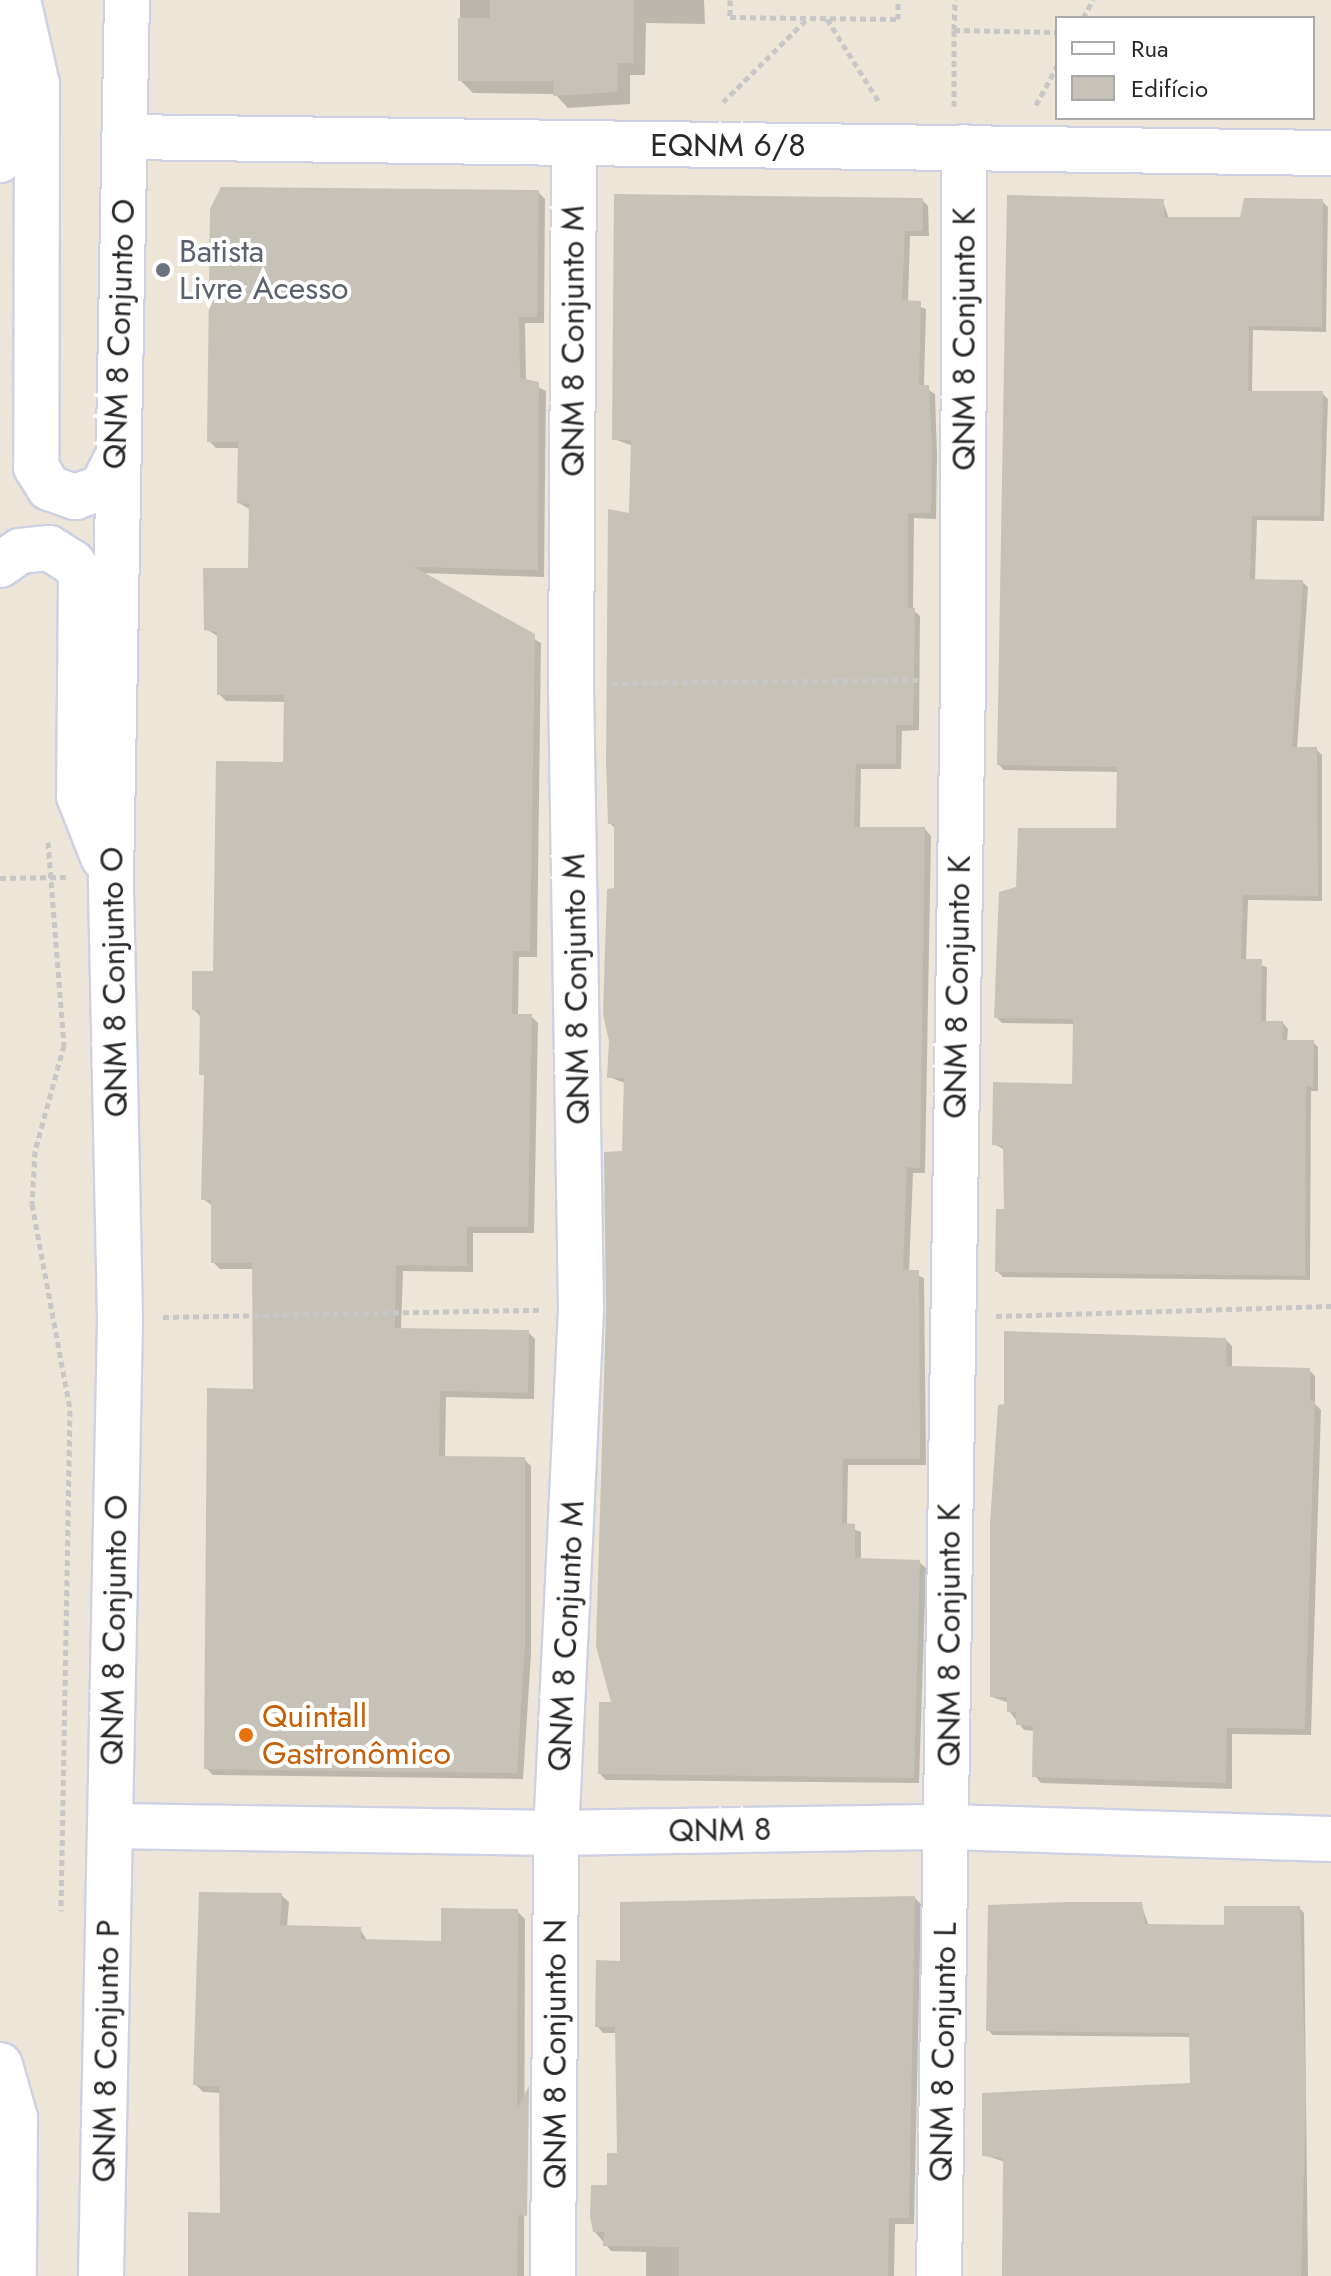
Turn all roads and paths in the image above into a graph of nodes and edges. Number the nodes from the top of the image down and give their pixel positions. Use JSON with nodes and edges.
{"nodes":[{"id":1,"x":2,"y":0,"type":"edge"},
{"id":2,"x":18,"y":0,"type":"edge"},
{"id":3,"x":127,"y":0,"type":"edge"},
{"id":4,"x":730,"y":0,"type":"edge"},
{"id":5,"x":898,"y":0,"type":"edge"},
{"id":6,"x":955,"y":0,"type":"edge"},
{"id":7,"x":808,"y":18,"type":"junction"},
{"id":8,"x":827,"y":18,"type":"junction"},
{"id":9,"x":954,"y":30,"type":"junction"},
{"id":10,"x":1055,"y":32,"type":"edge"},
{"id":11,"x":124,"y":137,"type":"junction"},
{"id":12,"x":574,"y":144,"type":"junction"},
{"id":13,"x":686,"y":145,"type":"junction"},
{"id":14,"x":908,"y":147,"type":"junction"},
{"id":15,"x":958,"y":147,"type":"junction"},
{"id":16,"x":1331,"y":153,"type":"edge"},
{"id":17,"x":0,"y":160,"type":"edge"},
{"id":18,"x":115,"y":461,"type":"junction"},
{"id":19,"x":0,"y":565,"type":"edge"},
{"id":20,"x":963,"y":680,"type":"junction"},
{"id":21,"x":571,"y":683,"type":"junction"},
{"id":22,"x":48,"y":830,"type":"dead end"},
{"id":23,"x":48,"y":877,"type":"junction"},
{"id":24,"x":0,"y":878,"type":"edge"},
{"id":25,"x":111,"y":878,"type":"junction"},
{"id":26,"x":1331,"y":1306,"type":"edge"},
{"id":27,"x":581,"y":1309,"type":"junction"},
{"id":28,"x":120,"y":1318,"type":"junction"},
{"id":29,"x":951,"y":1318,"type":"junction"},
{"id":30,"x":110,"y":1826,"type":"junction"},
{"id":31,"x":948,"y":1827,"type":"junction"},
{"id":32,"x":556,"y":1833,"type":"junction"},
{"id":33,"x":1331,"y":1839,"type":"edge"},
{"id":34,"x":61,"y":1926,"type":"dead end"},
{"id":35,"x":0,"y":2065,"type":"edge"},
{"id":36,"x":14,"y":2276,"type":"edge"},
{"id":37,"x":101,"y":2276,"type":"edge"},
{"id":38,"x":553,"y":2276,"type":"edge"},
{"id":39,"x":939,"y":2276,"type":"edge"}],
"edges":[{"from":1,"to":17,"type":"street"},
{"from":2,"to":18,"type":"street"},
{"from":3,"to":11,"type":"street","name":"QNM 8 Conjunto O"},
{"from":4,"to":7,"type":"path"},
{"from":5,"to":8,"type":"path"},
{"from":6,"to":9,"type":"path"},
{"from":7,"to":8,"type":"path"},
{"from":7,"to":13,"type":"path"},
{"from":8,"to":14,"type":"path"},
{"from":9,"to":10,"type":"path"},
{"from":9,"to":15,"type":"path"},
{"from":11,"to":12,"type":"street","name":"EQNM 6/8"},
{"from":11,"to":18,"type":"street","name":"QNM 8 Conjunto O"},
{"from":12,"to":13,"type":"street","name":"EQNM 6/8"},
{"from":12,"to":21,"type":"street","name":"QNM 8 Conjunto M"},
{"from":13,"to":14,"type":"street","name":"EQNM 6/8"},
{"from":14,"to":15,"type":"street","name":"EQNM 6/8"},
{"from":15,"to":16,"type":"street","name":"EQNM 6/8"},
{"from":15,"to":20,"type":"street","name":"QNM 8 Conjunto K"},
{"from":18,"to":25,"type":"street","name":"QNM 8 Conjunto O"},
{"from":19,"to":25,"type":"street"},
{"from":20,"to":21,"type":"path"},
{"from":20,"to":29,"type":"street","name":"QNM 8 Conjunto K"},
{"from":21,"to":27,"type":"street","name":"QNM 8 Conjunto M"},
{"from":22,"to":23,"type":"path"},
{"from":23,"to":24,"type":"path"},
{"from":23,"to":25,"type":"path"},
{"from":23,"to":34,"type":"path"},
{"from":25,"to":28,"type":"street","name":"QNM 8 Conjunto O"},
{"from":26,"to":29,"type":"path"},
{"from":27,"to":28,"type":"path"},
{"from":27,"to":32,"type":"street","name":"QNM 8 Conjunto M"},
{"from":28,"to":30,"type":"street","name":"QNM 8 Conjunto O"},
{"from":29,"to":31,"type":"street","name":"QNM 8 Conjunto K"},
{"from":30,"to":32,"type":"street","name":"QNM 8"},
{"from":30,"to":37,"type":"street","name":"QNM 8 Conjunto P"},
{"from":31,"to":32,"type":"street","name":"QNM 8"},
{"from":31,"to":33,"type":"street","name":"QNM 8"},
{"from":31,"to":39,"type":"street","name":"QNM 8 Conjunto L"},
{"from":32,"to":38,"type":"street","name":"QNM 8 Conjunto N"},
{"from":35,"to":36,"type":"street"}]}
